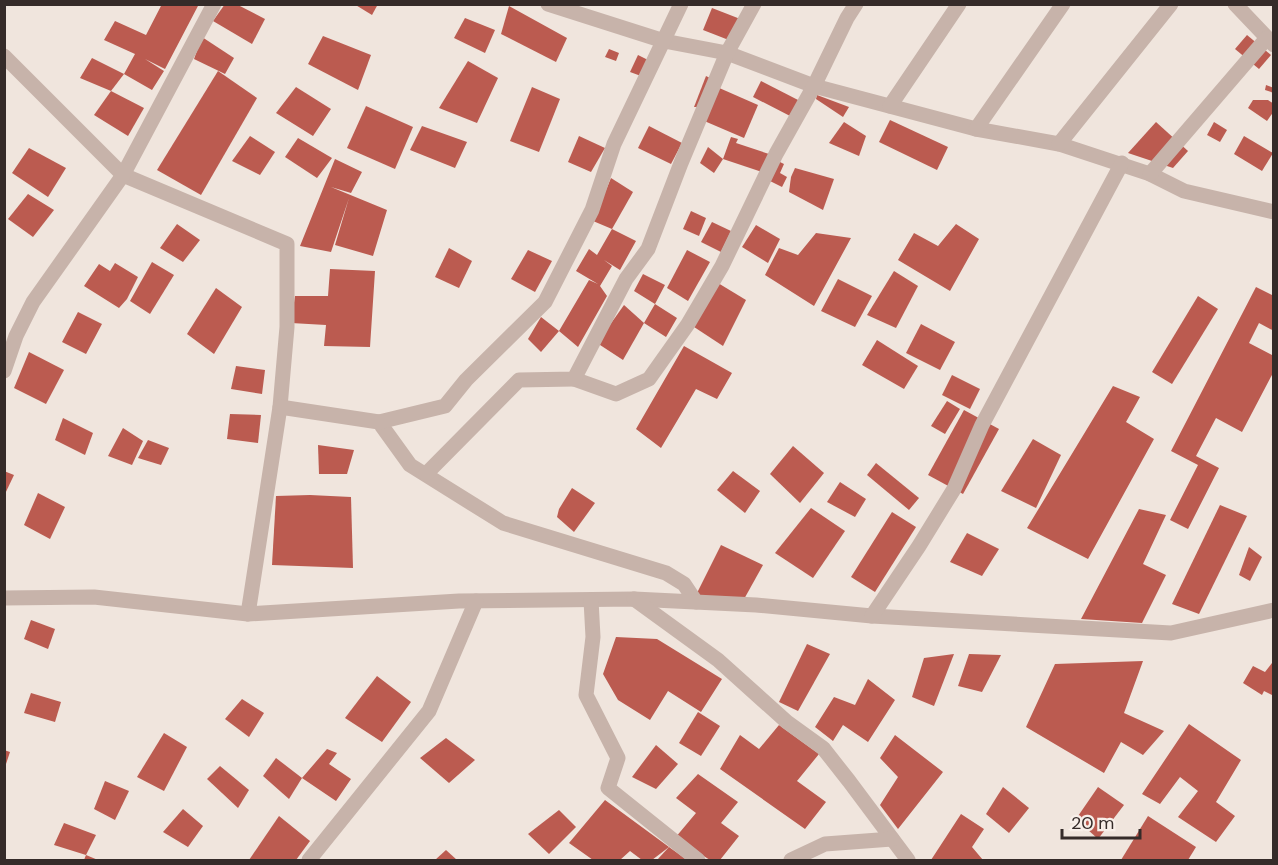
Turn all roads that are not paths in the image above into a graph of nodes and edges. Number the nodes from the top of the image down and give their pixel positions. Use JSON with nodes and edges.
{"nodes":[{"id":1,"x":214,"y":4,"type":"edge"},
{"id":2,"x":681,"y":4,"type":"edge"},
{"id":3,"x":754,"y":4,"type":"edge"},
{"id":4,"x":856,"y":4,"type":"edge"},
{"id":5,"x":959,"y":4,"type":"edge"},
{"id":6,"x":1062,"y":4,"type":"edge"},
{"id":7,"x":1171,"y":4,"type":"edge"},
{"id":8,"x":1235,"y":4,"type":"edge"},
{"id":9,"x":549,"y":5,"type":"edge"},
{"id":10,"x":664,"y":41,"type":"junction"},
{"id":11,"x":1270,"y":42,"type":"edge"},
{"id":12,"x":727,"y":53,"type":"junction"},
{"id":13,"x":4,"y":56,"type":"edge"},
{"id":14,"x":814,"y":86,"type":"junction"},
{"id":15,"x":890,"y":106,"type":"junction"},
{"id":16,"x":976,"y":129,"type":"junction"},
{"id":17,"x":1059,"y":144,"type":"junction"},
{"id":18,"x":1122,"y":163,"type":"junction"},
{"id":19,"x":1150,"y":174,"type":"junction"},
{"id":20,"x":123,"y":176,"type":"junction"},
{"id":21,"x":1274,"y":212,"type":"edge"},
{"id":22,"x":4,"y":371,"type":"edge"},
{"id":23,"x":574,"y":379,"type":"junction"},
{"id":24,"x":280,"y":407,"type":"junction"},
{"id":25,"x":379,"y":422,"type":"junction"},
{"id":26,"x":426,"y":474,"type":"junction"},
{"id":27,"x":4,"y":598,"type":"edge"},
{"id":28,"x":634,"y":599,"type":"junction"},
{"id":29,"x":591,"y":600,"type":"junction"},
{"id":30,"x":476,"y":601,"type":"junction"},
{"id":31,"x":696,"y":602,"type":"junction"},
{"id":32,"x":1274,"y":610,"type":"edge"},
{"id":33,"x":248,"y":614,"type":"junction"},
{"id":34,"x":872,"y":616,"type":"junction"},
{"id":35,"x":892,"y":839,"type":"junction"},
{"id":36,"x":309,"y":861,"type":"edge"},
{"id":37,"x":698,"y":861,"type":"edge"},
{"id":38,"x":791,"y":861,"type":"edge"},
{"id":39,"x":908,"y":861,"type":"edge"}],
"edges":[{"from":1,"to":20,"type":"street"},
{"from":2,"to":10,"type":"street"},
{"from":3,"to":12,"type":"street"},
{"from":4,"to":14,"type":"street"},
{"from":5,"to":15,"type":"street"},
{"from":6,"to":16,"type":"street"},
{"from":7,"to":17,"type":"street"},
{"from":8,"to":11,"type":"street"},
{"from":9,"to":10,"type":"street"},
{"from":10,"to":12,"type":"street"},
{"from":10,"to":25,"type":"street"},
{"from":11,"to":19,"type":"street"},
{"from":12,"to":14,"type":"street"},
{"from":12,"to":23,"type":"street"},
{"from":13,"to":20,"type":"street"},
{"from":14,"to":15,"type":"street"},
{"from":14,"to":23,"type":"street"},
{"from":15,"to":16,"type":"street"},
{"from":16,"to":17,"type":"street"},
{"from":17,"to":18,"type":"street"},
{"from":18,"to":19,"type":"street"},
{"from":18,"to":34,"type":"street"},
{"from":19,"to":21,"type":"street"},
{"from":20,"to":22,"type":"street"},
{"from":20,"to":24,"type":"street"},
{"from":23,"to":26,"type":"street"},
{"from":24,"to":25,"type":"street"},
{"from":24,"to":33,"type":"street"},
{"from":25,"to":26,"type":"street"},
{"from":26,"to":31,"type":"street"},
{"from":27,"to":33,"type":"street"},
{"from":28,"to":29,"type":"street"},
{"from":28,"to":31,"type":"street"},
{"from":28,"to":35,"type":"street"},
{"from":29,"to":30,"type":"street"},
{"from":29,"to":37,"type":"street"},
{"from":30,"to":33,"type":"street"},
{"from":30,"to":36,"type":"street"},
{"from":31,"to":34,"type":"street"},
{"from":32,"to":34,"type":"street"},
{"from":35,"to":38,"type":"street"},
{"from":35,"to":39,"type":"street"}]}
